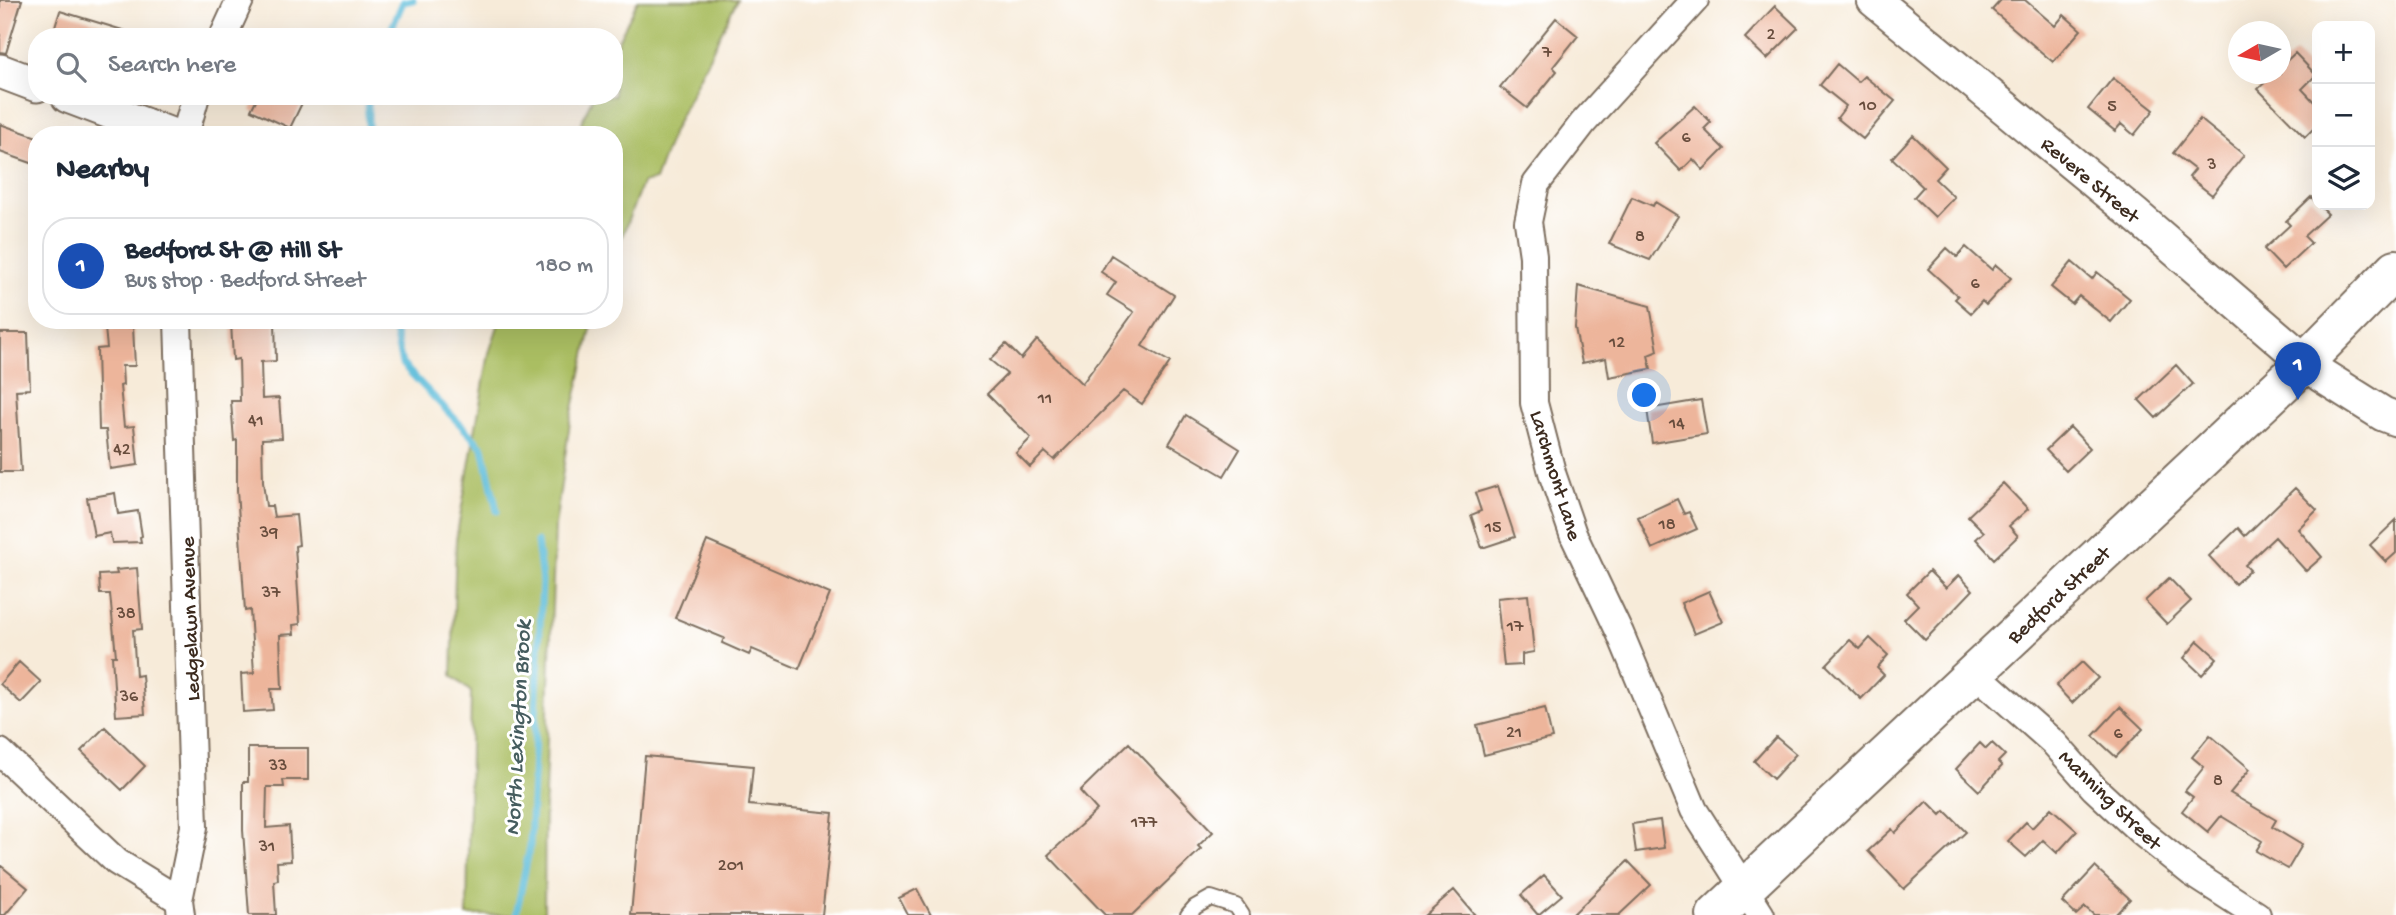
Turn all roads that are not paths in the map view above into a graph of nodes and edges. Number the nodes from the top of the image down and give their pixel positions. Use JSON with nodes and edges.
{"nodes":[{"id":1,"x":240,"y":0,"type":"edge"},
{"id":2,"x":1695,"y":0,"type":"edge"},
{"id":3,"x":1874,"y":0,"type":"edge"},
{"id":4,"x":227,"y":28,"type":"edge"},
{"id":5,"x":0,"y":71,"type":"edge"},
{"id":6,"x":28,"y":82,"type":"edge"},
{"id":7,"x":92,"y":105,"type":"edge"},
{"id":8,"x":193,"y":105,"type":"edge"},
{"id":9,"x":147,"y":126,"type":"edge"},
{"id":10,"x":187,"y":126,"type":"edge"},
{"id":11,"x":2396,"y":269,"type":"edge"},
{"id":12,"x":178,"y":329,"type":"edge"},
{"id":13,"x":2305,"y":362,"type":"junction"},
{"id":14,"x":2396,"y":419,"type":"edge"},
{"id":15,"x":1974,"y":672,"type":"junction"},
{"id":16,"x":0,"y":752,"type":"edge"},
{"id":17,"x":1753,"y":901,"type":"edge"},
{"id":18,"x":180,"y":908,"type":"edge"},
{"id":19,"x":1188,"y":915,"type":"edge"},
{"id":20,"x":1242,"y":915,"type":"edge"},
{"id":21,"x":1716,"y":915,"type":"edge"},
{"id":22,"x":2257,"y":915,"type":"edge"}],
"edges":[{"from":1,"to":4,"type":"street"},
{"from":2,"to":17,"type":"street","name":"Larchmont Lane"},
{"from":3,"to":13,"type":"street","name":"Revere Street"},
{"from":5,"to":6,"type":"street"},
{"from":7,"to":9,"type":"street"},
{"from":8,"to":10,"type":"street"},
{"from":11,"to":13,"type":"main road","name":"Bedford Street"},
{"from":12,"to":18,"type":"street","name":"Ledgelawn Avenue"},
{"from":13,"to":14,"type":"street","name":"Revere Street"},
{"from":13,"to":15,"type":"main road","name":"Bedford Street"},
{"from":15,"to":17,"type":"main road","name":"Bedford Street"},
{"from":15,"to":22,"type":"street","name":"Manning Street"},
{"from":16,"to":18,"type":"street"},
{"from":17,"to":21,"type":"main road","name":"Bedford Street"},
{"from":19,"to":20,"type":"lane"}]}
